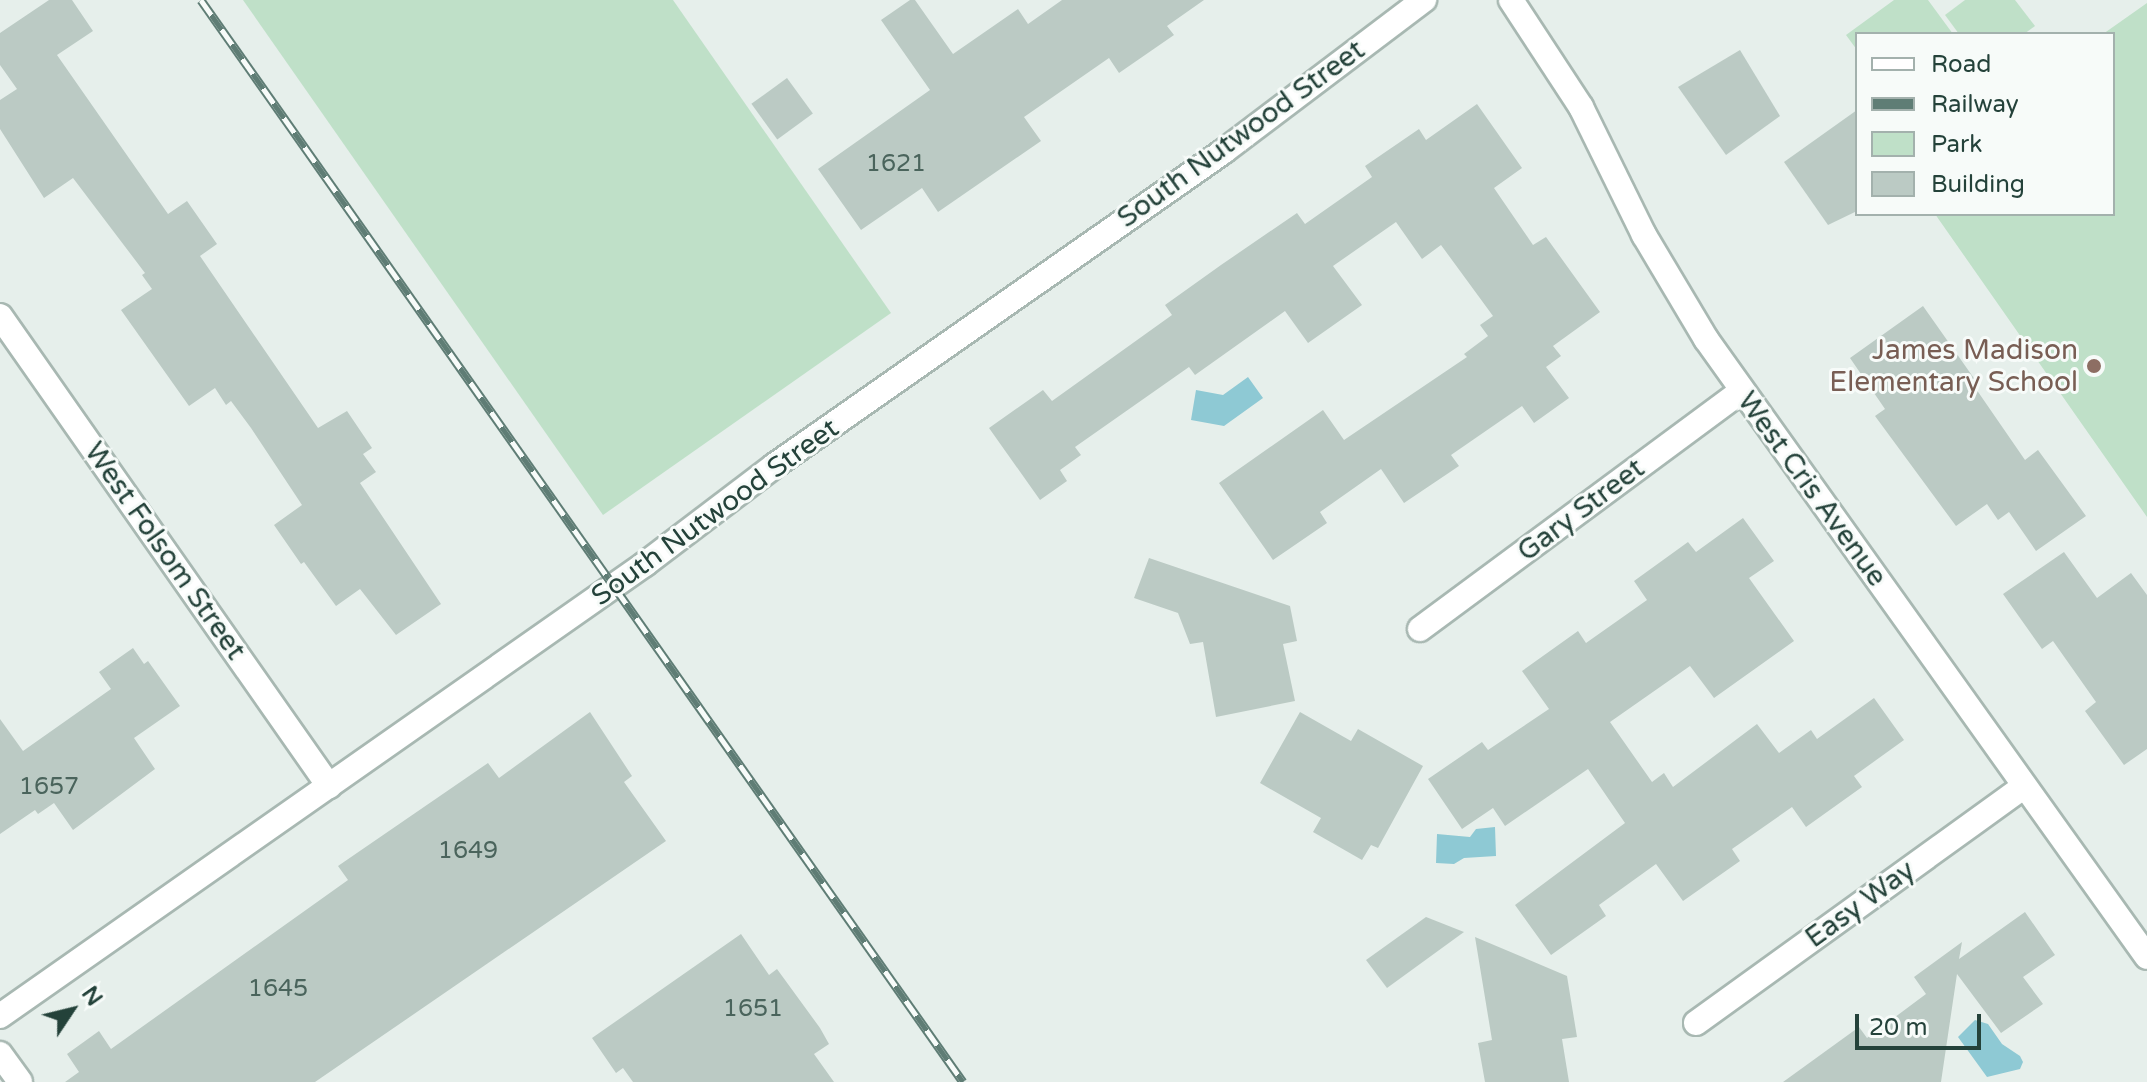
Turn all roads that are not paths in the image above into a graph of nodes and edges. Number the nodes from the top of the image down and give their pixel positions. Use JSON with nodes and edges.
{"nodes":[{"id":1,"x":1424,"y":0,"type":"edge"},
{"id":2,"x":1511,"y":0,"type":"edge"},
{"id":3,"x":0,"y":316,"type":"edge"},
{"id":4,"x":1742,"y":391,"type":"junction"},
{"id":5,"x":1420,"y":629,"type":"dead end"},
{"id":6,"x":329,"y":786,"type":"junction"},
{"id":7,"x":2025,"y":786,"type":"junction"},
{"id":8,"x":2147,"y":957,"type":"edge"},
{"id":9,"x":0,"y":1016,"type":"edge"},
{"id":10,"x":1696,"y":1023,"type":"dead end"},
{"id":11,"x":0,"y":1054,"type":"edge"},
{"id":12,"x":20,"y":1082,"type":"edge"}],
"edges":[{"from":1,"to":6,"type":"street","name":"South Nutwood Street"},
{"from":2,"to":4,"type":"street","name":"West Cris Avenue"},
{"from":3,"to":6,"type":"street","name":"West Folsom Street"},
{"from":4,"to":5,"type":"street","name":"Gary Street"},
{"from":4,"to":7,"type":"street","name":"West Cris Avenue"},
{"from":6,"to":9,"type":"street","name":"South Nutwood Street"},
{"from":7,"to":8,"type":"street","name":"West Cris Avenue"},
{"from":7,"to":10,"type":"street","name":"Easy Way"},
{"from":11,"to":12,"type":"street"}]}
